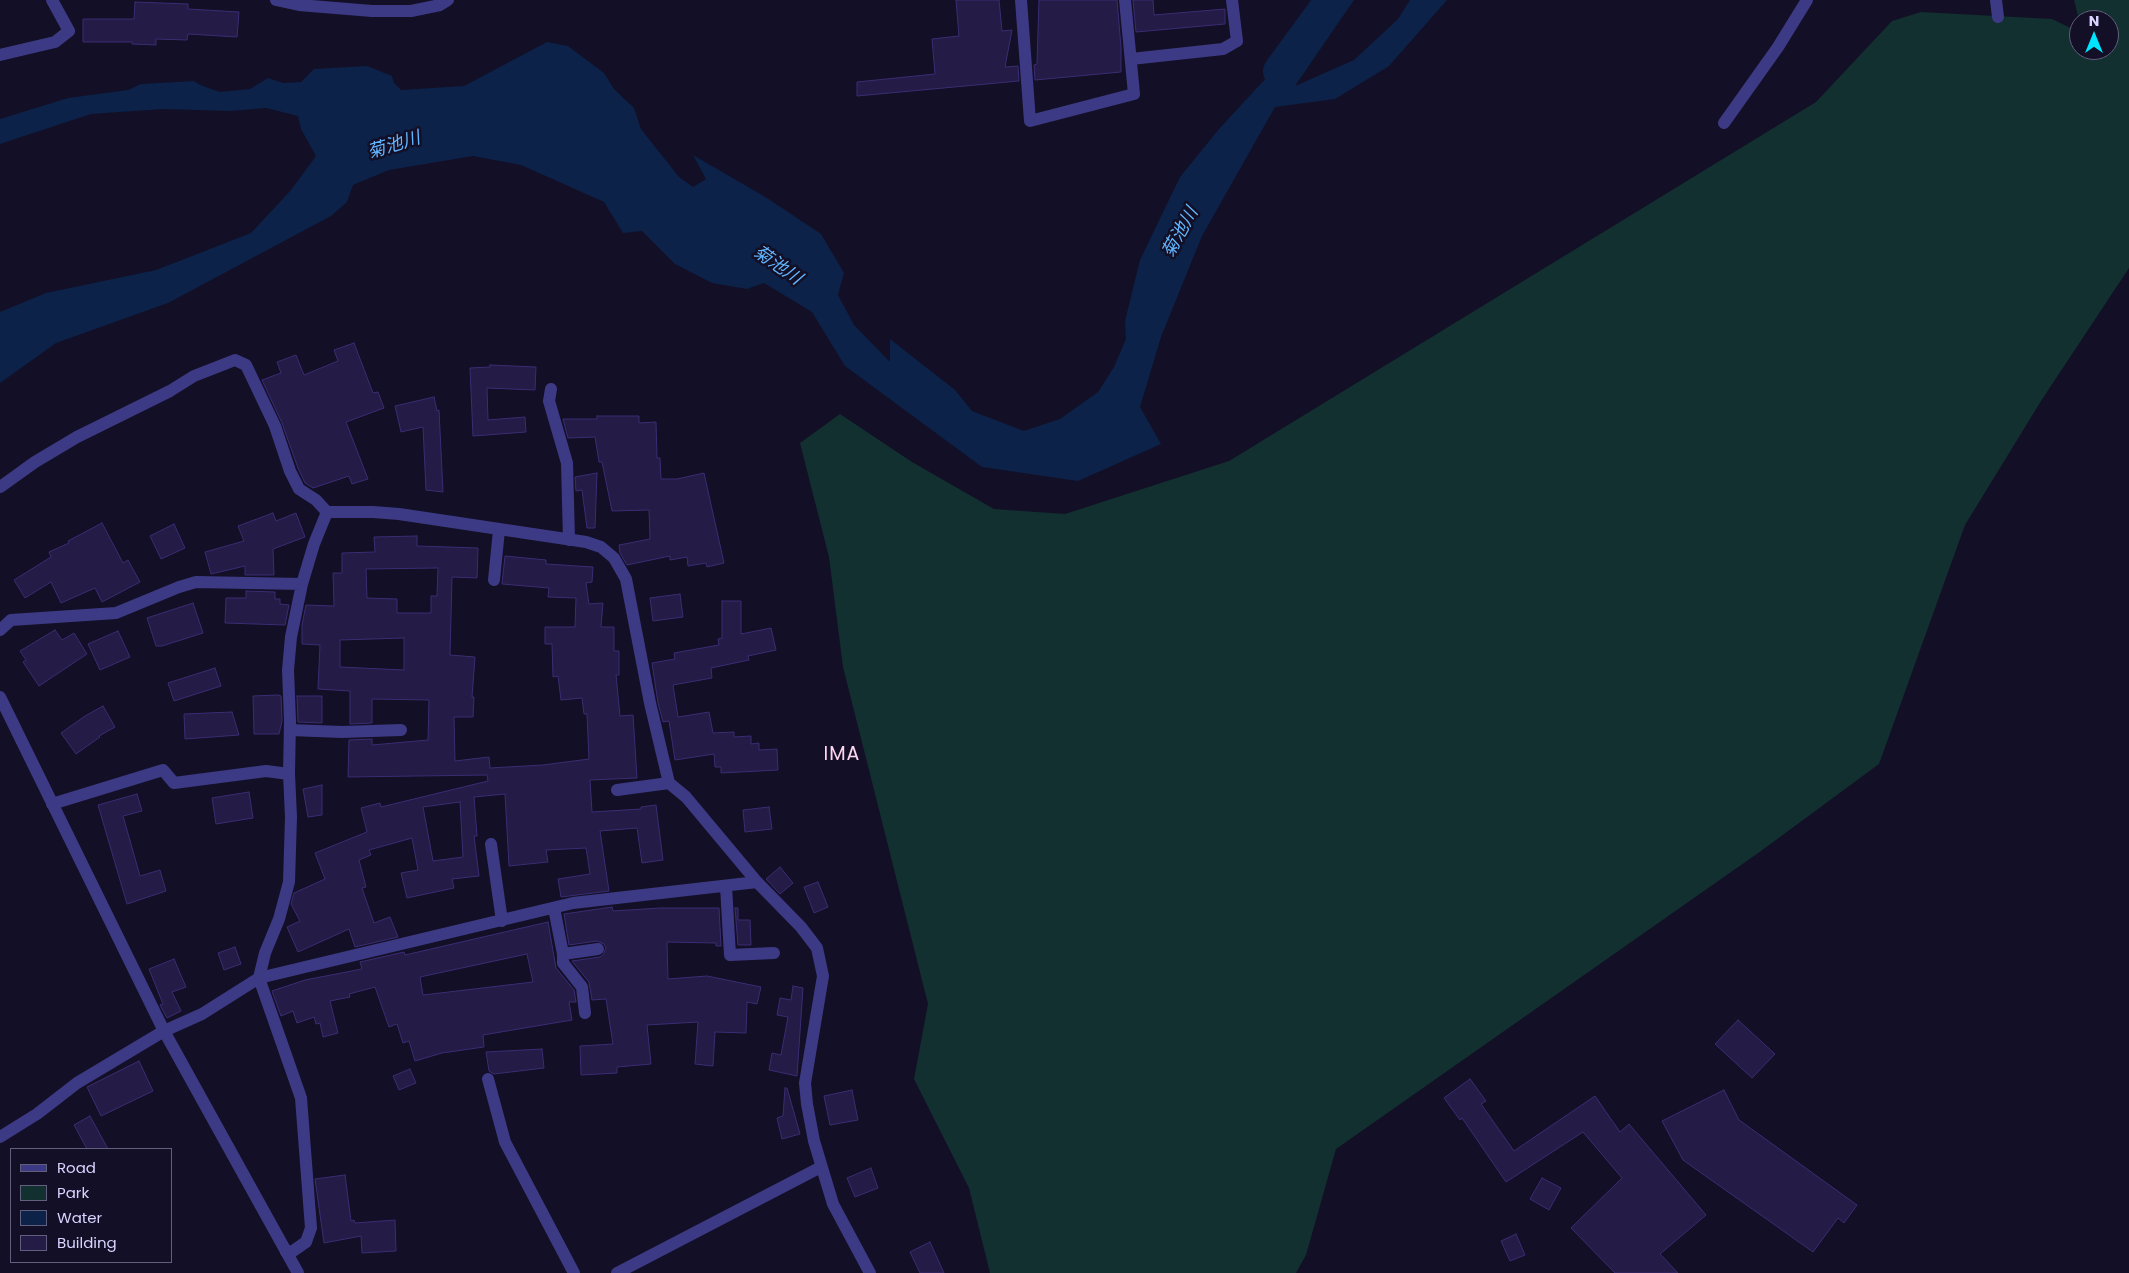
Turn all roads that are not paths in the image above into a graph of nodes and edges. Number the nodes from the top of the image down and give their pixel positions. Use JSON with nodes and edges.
{"nodes":[{"id":1,"x":52,"y":0,"type":"edge"},
{"id":2,"x":276,"y":0,"type":"edge"},
{"id":3,"x":448,"y":0,"type":"edge"},
{"id":4,"x":1021,"y":0,"type":"edge"},
{"id":5,"x":1125,"y":0,"type":"edge"},
{"id":6,"x":1232,"y":0,"type":"edge"},
{"id":7,"x":1807,"y":0,"type":"edge"},
{"id":8,"x":1996,"y":0,"type":"edge"},
{"id":9,"x":336,"y":4,"type":"edge"},
{"id":10,"x":1998,"y":17,"type":"dead end"},
{"id":11,"x":0,"y":56,"type":"edge"},
{"id":12,"x":1131,"y":58,"type":"junction"},
{"id":13,"x":1724,"y":122,"type":"dead end"},
{"id":14,"x":552,"y":389,"type":"dead end"},
{"id":15,"x":0,"y":487,"type":"edge"},
{"id":16,"x":327,"y":512,"type":"junction"},
{"id":17,"x":499,"y":530,"type":"junction"},
{"id":18,"x":569,"y":540,"type":"junction"},
{"id":19,"x":494,"y":580,"type":"dead end"},
{"id":20,"x":302,"y":584,"type":"junction"},
{"id":21,"x":0,"y":630,"type":"edge"},
{"id":22,"x":0,"y":697,"type":"edge"},
{"id":23,"x":290,"y":730,"type":"junction"},
{"id":24,"x":402,"y":730,"type":"dead end"},
{"id":25,"x":289,"y":774,"type":"junction"},
{"id":26,"x":669,"y":783,"type":"junction"},
{"id":27,"x":617,"y":790,"type":"dead end"},
{"id":28,"x":52,"y":804,"type":"junction"},
{"id":29,"x":491,"y":844,"type":"dead end"},
{"id":30,"x":757,"y":882,"type":"junction"},
{"id":31,"x":726,"y":886,"type":"junction"},
{"id":32,"x":554,"y":908,"type":"junction"},
{"id":33,"x":502,"y":920,"type":"junction"},
{"id":34,"x":598,"y":949,"type":"dead end"},
{"id":35,"x":774,"y":953,"type":"dead end"},
{"id":36,"x":563,"y":954,"type":"junction"},
{"id":37,"x":259,"y":978,"type":"junction"},
{"id":38,"x":585,"y":1013,"type":"dead end"},
{"id":39,"x":164,"y":1030,"type":"junction"},
{"id":40,"x":488,"y":1079,"type":"dead end"},
{"id":41,"x":0,"y":1137,"type":"edge"},
{"id":42,"x":822,"y":1167,"type":"junction"},
{"id":43,"x":286,"y":1252,"type":"junction"},
{"id":44,"x":298,"y":1273,"type":"edge"},
{"id":45,"x":574,"y":1273,"type":"edge"},
{"id":46,"x":617,"y":1273,"type":"edge"},
{"id":47,"x":870,"y":1273,"type":"edge"}],
"edges":[{"from":1,"to":11,"type":"street"},
{"from":2,"to":9,"type":"street"},
{"from":3,"to":9,"type":"street"},
{"from":4,"to":12,"type":"street"},
{"from":5,"to":12,"type":"street"},
{"from":6,"to":12,"type":"street"},
{"from":7,"to":13,"type":"street"},
{"from":8,"to":10,"type":"street"},
{"from":14,"to":18,"type":"street"},
{"from":15,"to":16,"type":"street"},
{"from":16,"to":17,"type":"street"},
{"from":16,"to":20,"type":"street"},
{"from":17,"to":18,"type":"street"},
{"from":17,"to":19,"type":"street"},
{"from":18,"to":26,"type":"street"},
{"from":20,"to":21,"type":"street"},
{"from":20,"to":23,"type":"street"},
{"from":22,"to":28,"type":"street"},
{"from":23,"to":24,"type":"street"},
{"from":23,"to":25,"type":"street"},
{"from":25,"to":28,"type":"street"},
{"from":25,"to":37,"type":"street"},
{"from":26,"to":27,"type":"street"},
{"from":26,"to":30,"type":"street"},
{"from":28,"to":39,"type":"street"},
{"from":29,"to":33,"type":"street"},
{"from":30,"to":31,"type":"street"},
{"from":30,"to":42,"type":"street"},
{"from":31,"to":32,"type":"street"},
{"from":31,"to":35,"type":"street"},
{"from":32,"to":33,"type":"street"},
{"from":32,"to":36,"type":"street"},
{"from":33,"to":37,"type":"street"},
{"from":34,"to":36,"type":"street"},
{"from":36,"to":38,"type":"street"},
{"from":37,"to":39,"type":"street"},
{"from":37,"to":43,"type":"street"},
{"from":39,"to":41,"type":"street"},
{"from":39,"to":43,"type":"street"},
{"from":40,"to":45,"type":"street"},
{"from":42,"to":46,"type":"street"},
{"from":42,"to":47,"type":"street"},
{"from":43,"to":44,"type":"street"}]}
